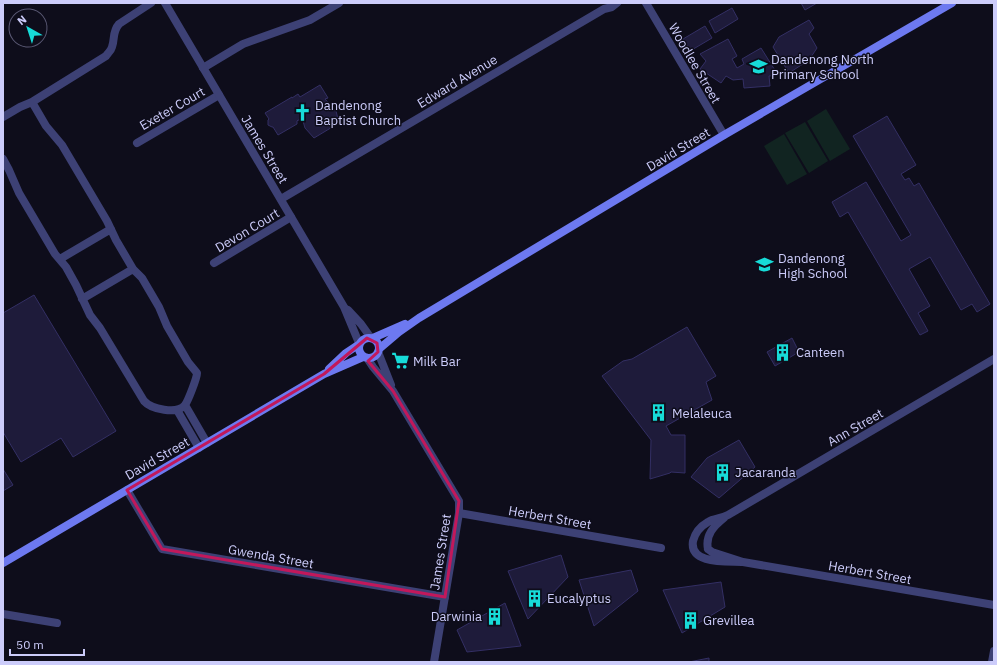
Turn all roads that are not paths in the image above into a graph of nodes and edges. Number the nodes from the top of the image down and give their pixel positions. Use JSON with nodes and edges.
{"nodes":[{"id":1,"x":151,"y":3,"type":"edge"},
{"id":2,"x":165,"y":3,"type":"edge"},
{"id":3,"x":339,"y":3,"type":"edge"},
{"id":4,"x":617,"y":3,"type":"edge"},
{"id":5,"x":646,"y":3,"type":"edge"},
{"id":6,"x":952,"y":3,"type":"edge"},
{"id":7,"x":606,"y":6,"type":"edge"},
{"id":8,"x":203,"y":68,"type":"junction"},
{"id":9,"x":219,"y":95,"type":"junction"},
{"id":10,"x":32,"y":102,"type":"junction"},
{"id":11,"x":3,"y":117,"type":"edge"},
{"id":12,"x":724,"y":135,"type":"junction"},
{"id":13,"x":137,"y":143,"type":"dead end"},
{"id":14,"x":3,"y":159,"type":"edge"},
{"id":15,"x":281,"y":199,"type":"junction"},
{"id":16,"x":291,"y":217,"type":"junction"},
{"id":17,"x":111,"y":229,"type":"junction"},
{"id":18,"x":60,"y":259,"type":"junction"},
{"id":19,"x":214,"y":264,"type":"dead end"},
{"id":20,"x":133,"y":269,"type":"junction"},
{"id":21,"x":82,"y":299,"type":"junction"},
{"id":22,"x":344,"y":307,"type":"junction"},
{"id":23,"x":419,"y":318,"type":"junction"},
{"id":24,"x":372,"y":338,"type":"junction"},
{"id":25,"x":359,"y":344,"type":"junction"},
{"id":26,"x":378,"y":350,"type":"junction"},
{"id":27,"x":365,"y":357,"type":"junction"},
{"id":28,"x":994,"y":359,"type":"edge"},
{"id":29,"x":324,"y":374,"type":"junction"},
{"id":30,"x":393,"y":391,"type":"junction"},
{"id":31,"x":185,"y":405,"type":"junction"},
{"id":32,"x":177,"y":410,"type":"junction"},
{"id":33,"x":207,"y":443,"type":"junction"},
{"id":34,"x":199,"y":448,"type":"junction"},
{"id":35,"x":127,"y":490,"type":"junction"},
{"id":36,"x":459,"y":513,"type":"junction"},
{"id":37,"x":728,"y":515,"type":"junction"},
{"id":38,"x":661,"y":548,"type":"dead end"},
{"id":39,"x":708,"y":549,"type":"junction"},
{"id":40,"x":695,"y":552,"type":"junction"},
{"id":41,"x":743,"y":562,"type":"junction"},
{"id":42,"x":3,"y":563,"type":"edge"},
{"id":43,"x":445,"y":597,"type":"junction"},
{"id":44,"x":994,"y":605,"type":"edge"},
{"id":45,"x":3,"y":614,"type":"edge"},
{"id":46,"x":57,"y":623,"type":"dead end"},
{"id":47,"x":994,"y":651,"type":"edge"},
{"id":48,"x":434,"y":662,"type":"edge"},
{"id":49,"x":992,"y":662,"type":"edge"}],
"edges":[{"from":1,"to":10,"type":"street"},
{"from":2,"to":8,"type":"street","name":"James Street"},
{"from":3,"to":8,"type":"street"},
{"from":4,"to":7,"type":"street","name":"Edward Avenue"},
{"from":5,"to":12,"type":"street","name":"Woodlee Street"},
{"from":6,"to":12,"type":"main road","name":"David Street"},
{"from":7,"to":15,"type":"street","name":"Edward Avenue"},
{"from":8,"to":9,"type":"street","name":"James Street"},
{"from":9,"to":13,"type":"street","name":"Exeter Court"},
{"from":9,"to":15,"type":"street","name":"James Street"},
{"from":10,"to":11,"type":"street"},
{"from":10,"to":17,"type":"street"},
{"from":12,"to":23,"type":"main road","name":"David Street"},
{"from":14,"to":18,"type":"street"},
{"from":15,"to":16,"type":"street","name":"James Street"},
{"from":16,"to":19,"type":"street","name":"Devon Court"},
{"from":16,"to":22,"type":"street","name":"James Street"},
{"from":17,"to":18,"type":"street"},
{"from":17,"to":20,"type":"street"},
{"from":18,"to":21,"type":"street"},
{"from":20,"to":21,"type":"street"},
{"from":20,"to":31,"type":"street"},
{"from":21,"to":32,"type":"street"},
{"from":22,"to":24,"type":"street","name":"James Street"},
{"from":22,"to":25,"type":"street","name":"James Street"},
{"from":23,"to":24,"type":"main road","name":"David Street"},
{"from":23,"to":26,"type":"main road","name":"David Street"},
{"from":24,"to":25,"type":"main road"},
{"from":24,"to":26,"type":"main road"},
{"from":25,"to":27,"type":"main road"},
{"from":25,"to":29,"type":"main road","name":"David Street"},
{"from":26,"to":27,"type":"main road"},
{"from":26,"to":30,"type":"street","name":"James Street"},
{"from":27,"to":29,"type":"main road","name":"David Street"},
{"from":27,"to":30,"type":"street","name":"James Street"},
{"from":28,"to":37,"type":"street","name":"Ann Street"},
{"from":29,"to":33,"type":"main road","name":"David Street"},
{"from":30,"to":36,"type":"street","name":"James Street"},
{"from":31,"to":32,"type":"street"},
{"from":31,"to":33,"type":"street"},
{"from":32,"to":34,"type":"street"},
{"from":33,"to":34,"type":"main road","name":"David Street"},
{"from":34,"to":35,"type":"main road","name":"David Street"},
{"from":35,"to":42,"type":"main road","name":"David Street"},
{"from":35,"to":43,"type":"street","name":"Gwenda Street"},
{"from":36,"to":38,"type":"street","name":"Herbert Street"},
{"from":36,"to":43,"type":"street","name":"James Street"},
{"from":37,"to":39,"type":"street","name":"Ann Street"},
{"from":37,"to":40,"type":"street","name":"Ann Street"},
{"from":39,"to":40,"type":"street"},
{"from":39,"to":41,"type":"street","name":"Herbert Street"},
{"from":40,"to":41,"type":"street","name":"Herbert Street"},
{"from":41,"to":44,"type":"street","name":"Herbert Street"},
{"from":43,"to":48,"type":"street","name":"James Street"},
{"from":45,"to":46,"type":"street"},
{"from":47,"to":49,"type":"street"}]}
